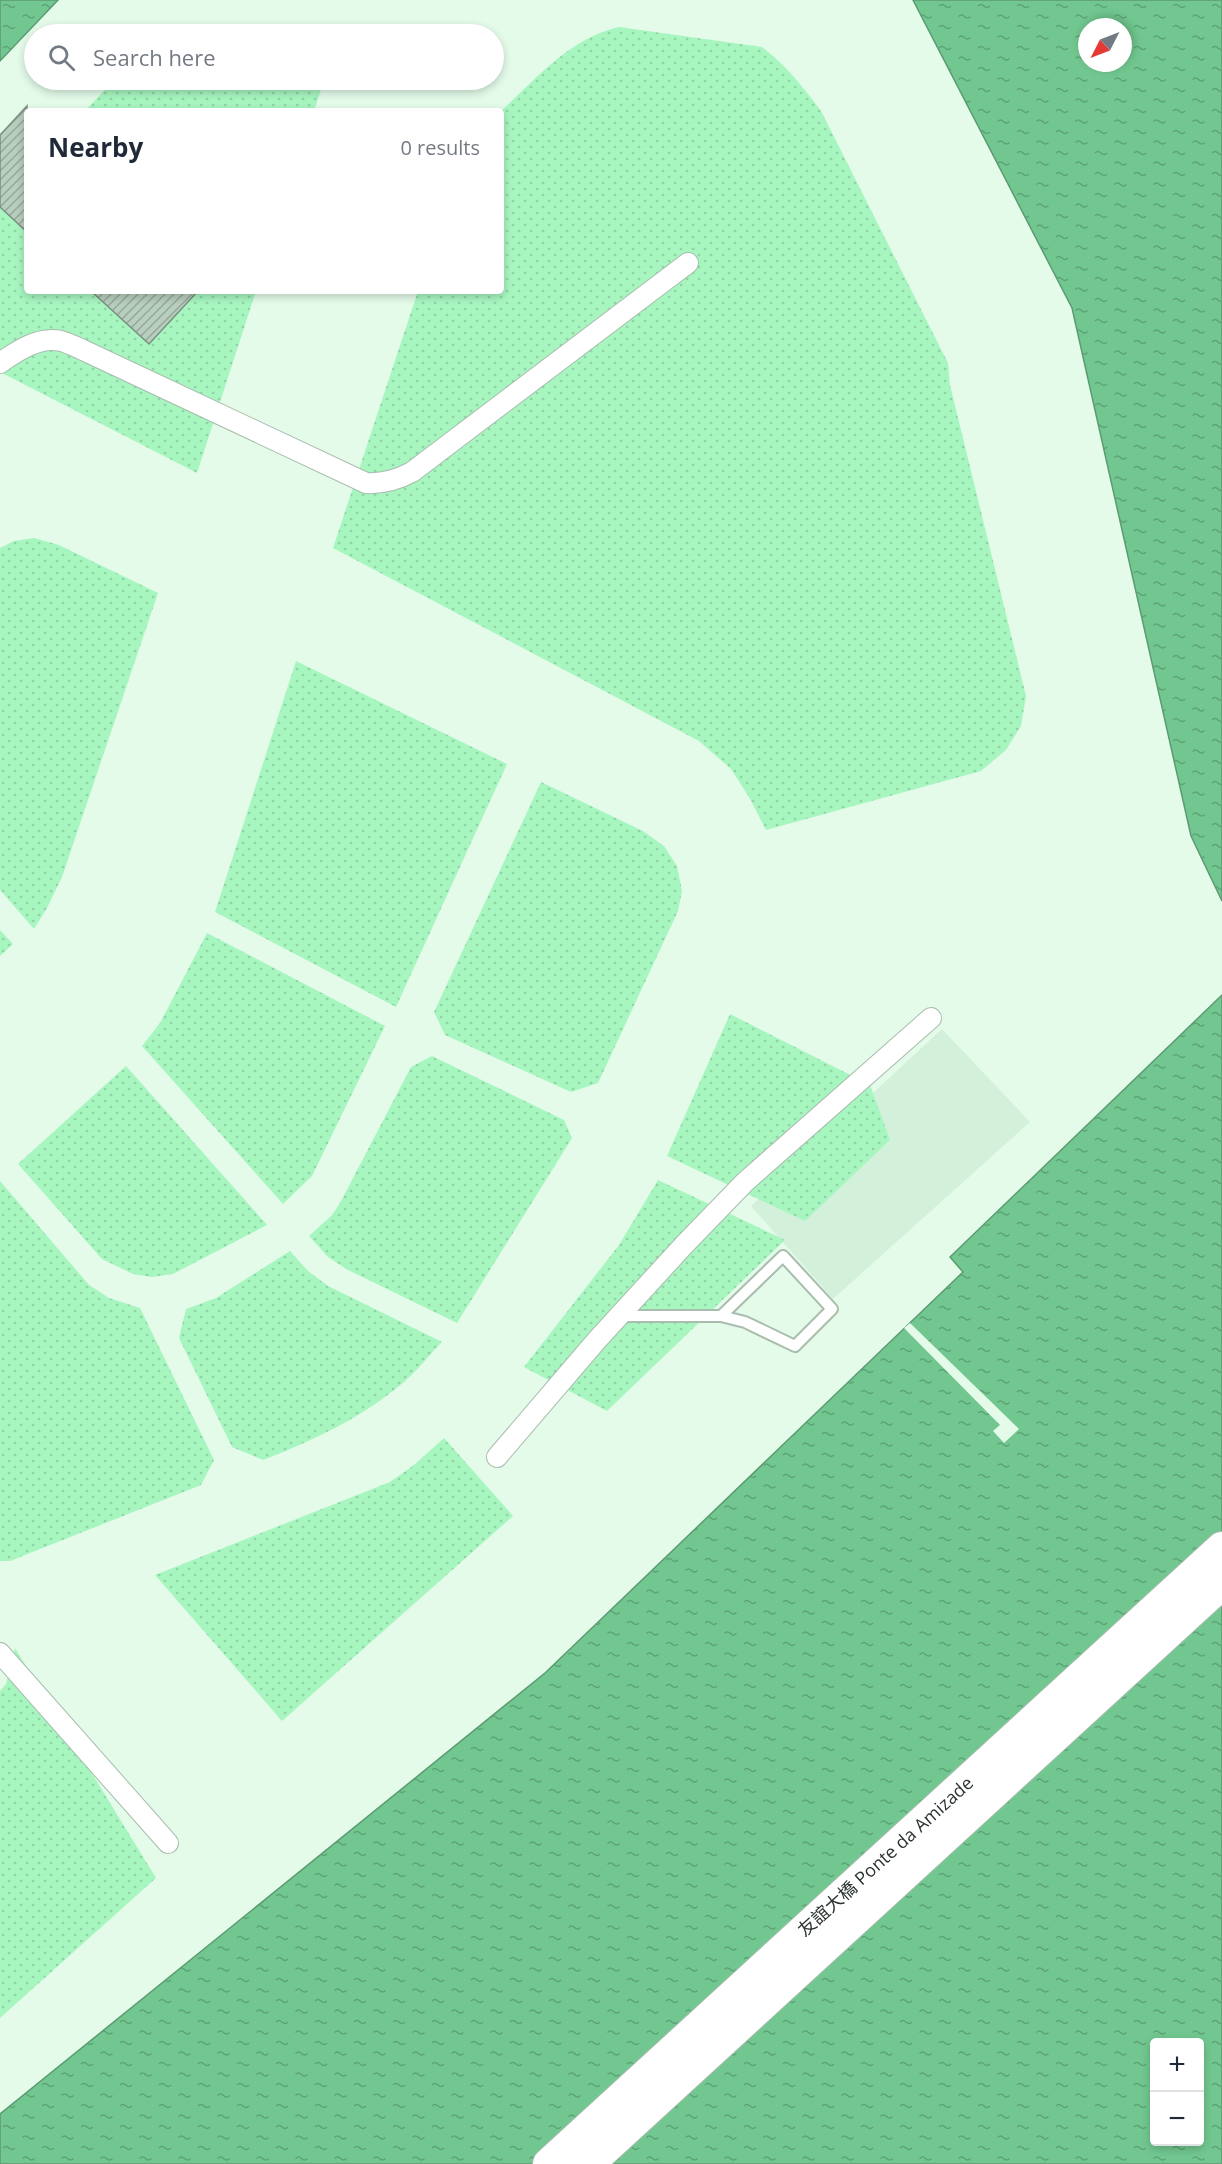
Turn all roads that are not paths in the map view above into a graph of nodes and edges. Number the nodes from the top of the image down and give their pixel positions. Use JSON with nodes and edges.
{"nodes":[{"id":1,"x":688,"y":263,"type":"dead end"},
{"id":2,"x":0,"y":363,"type":"edge"},
{"id":3,"x":931,"y":1018,"type":"dead end"},
{"id":4,"x":619,"y":1316,"type":"junction"},
{"id":5,"x":721,"y":1316,"type":"junction"},
{"id":6,"x":496,"y":1457,"type":"dead end"},
{"id":7,"x":1222,"y":1548,"type":"edge"},
{"id":8,"x":1222,"y":1583,"type":"edge"},
{"id":9,"x":0,"y":1653,"type":"edge"},
{"id":10,"x":168,"y":1843,"type":"dead end"},
{"id":11,"x":549,"y":2164,"type":"edge"},
{"id":12,"x":588,"y":2164,"type":"edge"}],
"edges":[{"from":1,"to":2,"type":"street"},
{"from":3,"to":4,"type":"street"},
{"from":4,"to":5,"type":"lane"},
{"from":4,"to":6,"type":"street"},
{"from":5,"to":5,"type":"lane"},
{"from":7,"to":11,"type":"main road","name":"友誼大橋 Ponte da Amizade"},
{"from":8,"to":12,"type":"main road","name":"友誼大橋 Ponte da Amizade"},
{"from":9,"to":10,"type":"street"}]}
